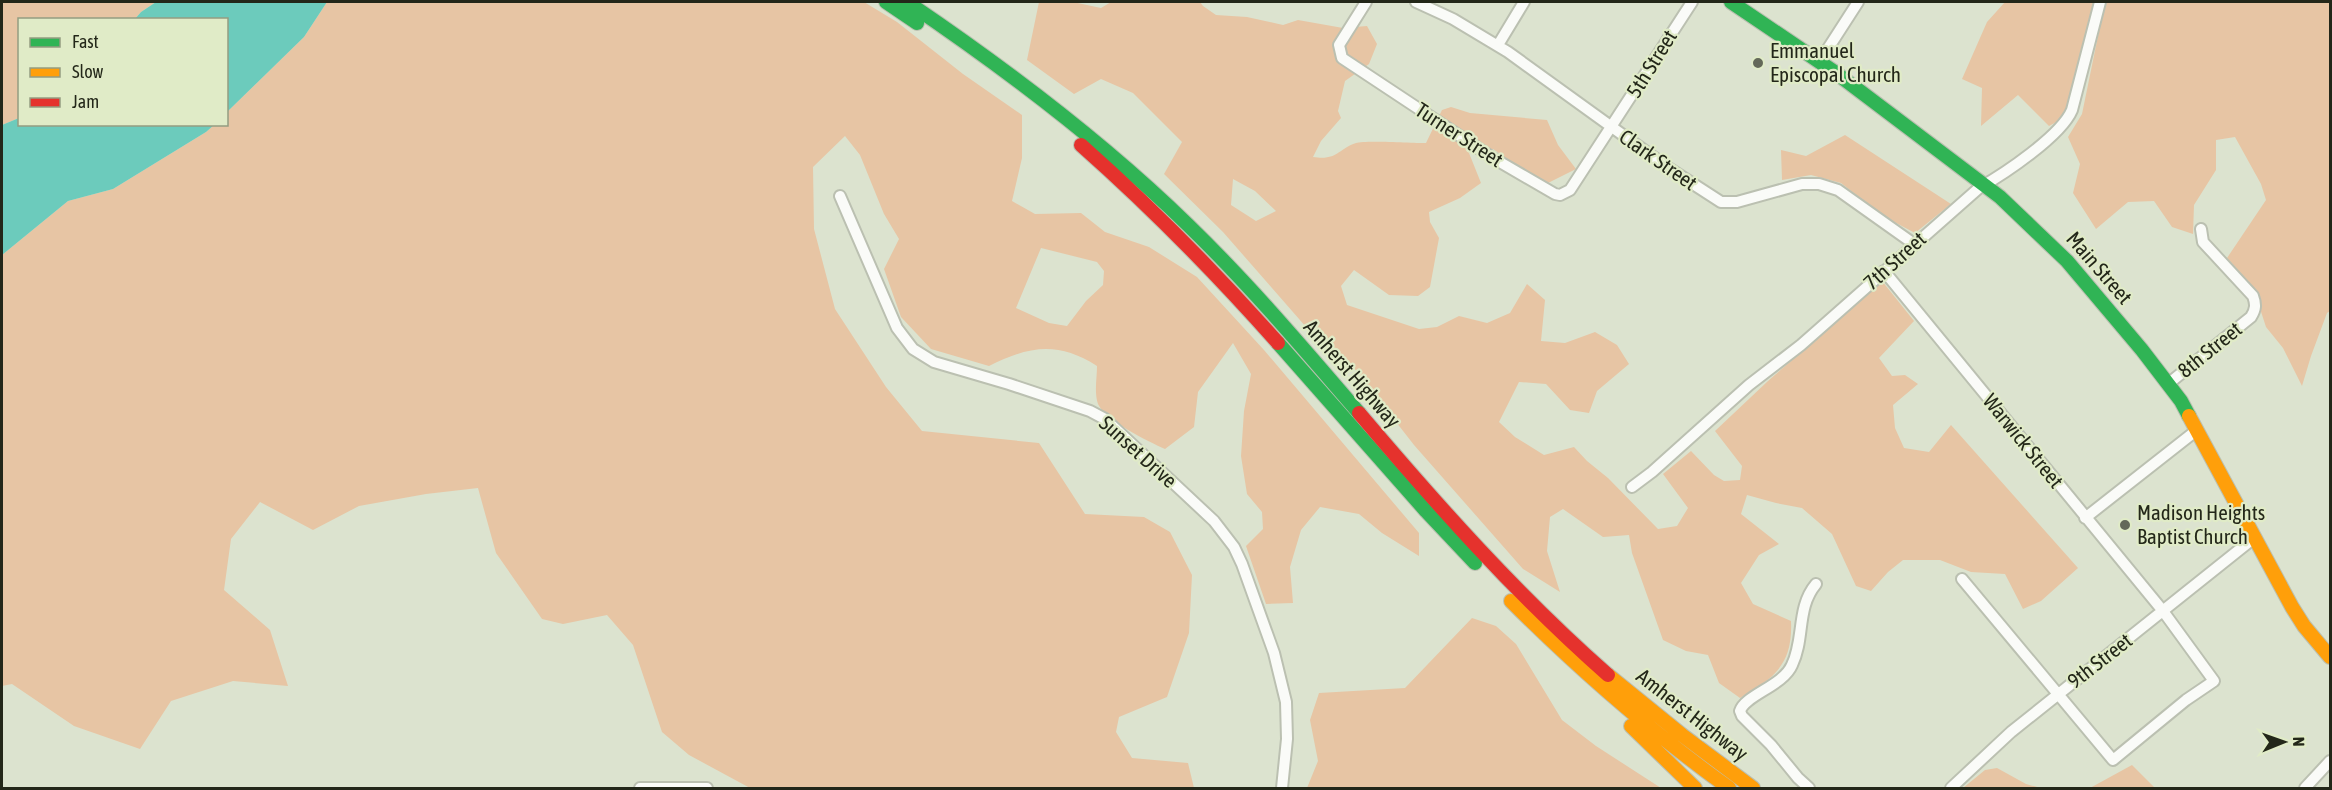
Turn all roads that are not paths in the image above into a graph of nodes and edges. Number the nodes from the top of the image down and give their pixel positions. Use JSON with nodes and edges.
{"nodes":[{"id":1,"x":886,"y":2,"type":"edge"},
{"id":2,"x":908,"y":2,"type":"edge"},
{"id":3,"x":1366,"y":2,"type":"edge"},
{"id":4,"x":1416,"y":2,"type":"edge"},
{"id":5,"x":1524,"y":2,"type":"edge"},
{"id":6,"x":1692,"y":2,"type":"edge"},
{"id":7,"x":1731,"y":2,"type":"edge"},
{"id":8,"x":1858,"y":2,"type":"edge"},
{"id":9,"x":2100,"y":2,"type":"edge"},
{"id":10,"x":1498,"y":45,"type":"junction"},
{"id":11,"x":1820,"y":61,"type":"junction"},
{"id":12,"x":1612,"y":127,"type":"junction"},
{"id":13,"x":1985,"y":185,"type":"junction"},
{"id":14,"x":840,"y":196,"type":"dead end"},
{"id":15,"x":2201,"y":229,"type":"dead end"},
{"id":16,"x":1914,"y":244,"type":"junction"},
{"id":17,"x":1884,"y":271,"type":"junction"},
{"id":18,"x":2168,"y":384,"type":"junction"},
{"id":19,"x":2197,"y":430,"type":"junction"},
{"id":20,"x":1632,"y":487,"type":"dead end"},
{"id":21,"x":2085,"y":518,"type":"junction"},
{"id":22,"x":2254,"y":538,"type":"junction"},
{"id":23,"x":1962,"y":579,"type":"dead end"},
{"id":24,"x":1816,"y":584,"type":"dead end"},
{"id":25,"x":2163,"y":610,"type":"junction"},
{"id":26,"x":2331,"y":657,"type":"edge"},
{"id":27,"x":1570,"y":661,"type":"junction"},
{"id":28,"x":2058,"y":694,"type":"junction"},
{"id":29,"x":1694,"y":746,"type":"junction"},
{"id":30,"x":2331,"y":761,"type":"edge"},
{"id":31,"x":640,"y":789,"type":"edge"},
{"id":32,"x":707,"y":789,"type":"edge"},
{"id":33,"x":1282,"y":789,"type":"edge"},
{"id":34,"x":1695,"y":789,"type":"edge"},
{"id":35,"x":1729,"y":789,"type":"edge"},
{"id":36,"x":1753,"y":789,"type":"edge"},
{"id":37,"x":1765,"y":789,"type":"edge"},
{"id":38,"x":1809,"y":789,"type":"edge"},
{"id":39,"x":1951,"y":789,"type":"edge"},
{"id":40,"x":2305,"y":789,"type":"edge"}],
"edges":[{"from":1,"to":27,"type":"main road","name":"Amherst Highway"},
{"from":2,"to":29,"type":"main road","name":"Amherst Highway"},
{"from":3,"to":12,"type":"street","name":"Turner Street"},
{"from":4,"to":10,"type":"street","name":"Clark Street"},
{"from":5,"to":10,"type":"street"},
{"from":6,"to":12,"type":"street","name":"5th Street"},
{"from":7,"to":11,"type":"main road","name":"Main Street"},
{"from":8,"to":11,"type":"street"},
{"from":9,"to":13,"type":"street","name":"7th Street"},
{"from":10,"to":12,"type":"street","name":"Clark Street"},
{"from":11,"to":13,"type":"main road","name":"Main Street"},
{"from":12,"to":16,"type":"street","name":"Clark Street"},
{"from":13,"to":16,"type":"street","name":"7th Street"},
{"from":13,"to":18,"type":"main road","name":"Main Street"},
{"from":14,"to":33,"type":"street","name":"Sunset Drive"},
{"from":15,"to":18,"type":"street","name":"8th Street"},
{"from":16,"to":17,"type":"street","name":"7th Street"},
{"from":17,"to":20,"type":"street","name":"7th Street"},
{"from":17,"to":21,"type":"street","name":"Warwick Street"},
{"from":18,"to":19,"type":"main road","name":"Main Street"},
{"from":19,"to":21,"type":"street"},
{"from":19,"to":22,"type":"main road","name":"Main Street"},
{"from":21,"to":25,"type":"street","name":"Warwick Street"},
{"from":22,"to":25,"type":"street","name":"9th Street"},
{"from":22,"to":26,"type":"main road","name":"Main Street"},
{"from":23,"to":28,"type":"street"},
{"from":24,"to":38,"type":"street"},
{"from":25,"to":28,"type":"street","name":"9th Street"},
{"from":25,"to":28,"type":"street","name":"Warwick Street"},
{"from":27,"to":34,"type":"main road"},
{"from":27,"to":35,"type":"main road","name":"Amherst Highway"},
{"from":28,"to":39,"type":"street","name":"9th Street"},
{"from":29,"to":36,"type":"main road","name":"Amherst Highway"},
{"from":29,"to":37,"type":"main road"},
{"from":30,"to":40,"type":"street"},
{"from":31,"to":32,"type":"street"}]}
